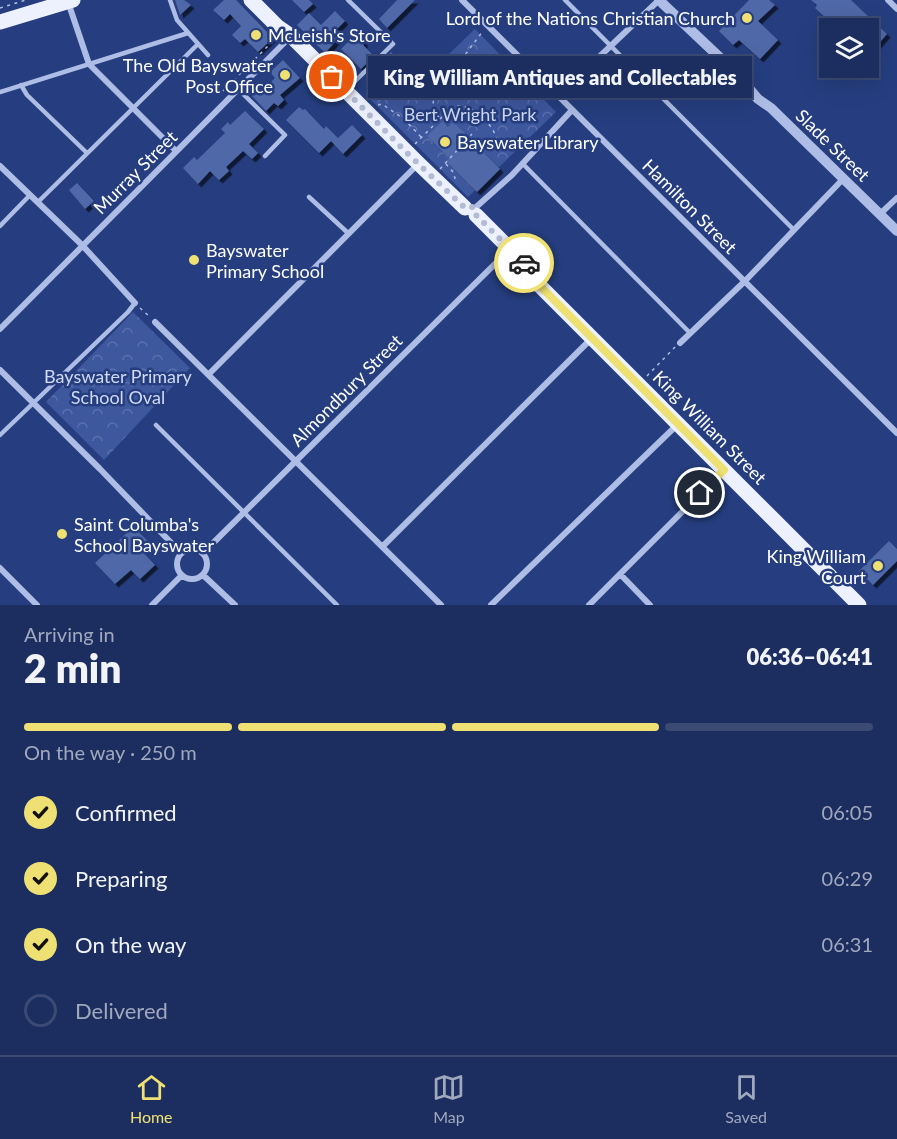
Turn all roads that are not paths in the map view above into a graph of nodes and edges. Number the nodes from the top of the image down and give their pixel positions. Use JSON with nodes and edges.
{"nodes":[{"id":1,"x":170,"y":0,"type":"edge"},
{"id":2,"x":251,"y":0,"type":"edge"},
{"id":3,"x":262,"y":0,"type":"edge"},
{"id":4,"x":348,"y":0,"type":"edge"},
{"id":5,"x":462,"y":0,"type":"edge"},
{"id":6,"x":565,"y":0,"type":"edge"},
{"id":7,"x":659,"y":0,"type":"edge"},
{"id":8,"x":669,"y":0,"type":"edge"},
{"id":9,"x":888,"y":0,"type":"edge"},
{"id":10,"x":70,"y":1,"type":"edge"},
{"id":11,"x":897,"y":9,"type":"edge"},
{"id":12,"x":0,"y":22,"type":"edge"},
{"id":13,"x":188,"y":33,"type":"junction"},
{"id":14,"x":284,"y":37,"type":"junction"},
{"id":15,"x":198,"y":44,"type":"junction"},
{"id":16,"x":610,"y":46,"type":"junction"},
{"id":17,"x":208,"y":55,"type":"dead end"},
{"id":18,"x":89,"y":64,"type":"junction"},
{"id":19,"x":21,"y":86,"type":"junction"},
{"id":20,"x":238,"y":89,"type":"junction"},
{"id":21,"x":346,"y":91,"type":"junction"},
{"id":22,"x":0,"y":92,"type":"edge"},
{"id":23,"x":558,"y":96,"type":"junction"},
{"id":24,"x":132,"y":108,"type":"junction"},
{"id":25,"x":771,"y":108,"type":"junction"},
{"id":26,"x":572,"y":110,"type":"junction"},
{"id":27,"x":176,"y":151,"type":"junction"},
{"id":28,"x":87,"y":153,"type":"junction"},
{"id":29,"x":265,"y":156,"type":"dead end"},
{"id":30,"x":413,"y":158,"type":"junction"},
{"id":31,"x":522,"y":164,"type":"junction"},
{"id":32,"x":0,"y":166,"type":"edge"},
{"id":33,"x":844,"y":178,"type":"junction"},
{"id":34,"x":30,"y":195,"type":"junction"},
{"id":35,"x":309,"y":197,"type":"dead end"},
{"id":36,"x":897,"y":198,"type":"edge"},
{"id":37,"x":38,"y":202,"type":"junction"},
{"id":38,"x":471,"y":213,"type":"junction"},
{"id":39,"x":880,"y":214,"type":"junction"},
{"id":40,"x":0,"y":226,"type":"edge"},
{"id":41,"x":794,"y":231,"type":"junction"},
{"id":42,"x":897,"y":231,"type":"edge"},
{"id":43,"x":348,"y":233,"type":"junction"},
{"id":44,"x":82,"y":245,"type":"junction"},
{"id":45,"x":507,"y":252,"type":"junction"},
{"id":46,"x":745,"y":281,"type":"junction"},
{"id":47,"x":135,"y":303,"type":"joint"},
{"id":48,"x":155,"y":322,"type":"road end"},
{"id":49,"x":0,"y":329,"type":"edge"},
{"id":50,"x":690,"y":333,"type":"junction"},
{"id":51,"x":592,"y":338,"type":"junction"},
{"id":52,"x":680,"y":343,"type":"road end"},
{"id":53,"x":0,"y":370,"type":"edge"},
{"id":54,"x":209,"y":374,"type":"junction"},
{"id":55,"x":33,"y":403,"type":"junction"},
{"id":56,"x":678,"y":423,"type":"junction"},
{"id":57,"x":156,"y":425,"type":"dead end"},
{"id":58,"x":897,"y":434,"type":"edge"},
{"id":59,"x":0,"y":435,"type":"edge"},
{"id":60,"x":295,"y":460,"type":"junction"},
{"id":61,"x":724,"y":470,"type":"junction"},
{"id":62,"x":244,"y":511,"type":"junction"},
{"id":63,"x":383,"y":546,"type":"junction"},
{"id":64,"x":181,"y":553,"type":"junction"},
{"id":65,"x":203,"y":553,"type":"junction"},
{"id":66,"x":0,"y":568,"type":"edge"},
{"id":67,"x":620,"y":574,"type":"junction"},
{"id":68,"x":182,"y":575,"type":"junction"},
{"id":69,"x":203,"y":575,"type":"junction"},
{"id":70,"x":37,"y":605,"type":"edge"},
{"id":71,"x":152,"y":605,"type":"edge"},
{"id":72,"x":235,"y":605,"type":"edge"},
{"id":73,"x":337,"y":605,"type":"edge"},
{"id":74,"x":441,"y":605,"type":"edge"},
{"id":75,"x":491,"y":605,"type":"edge"},
{"id":76,"x":589,"y":605,"type":"edge"},
{"id":77,"x":650,"y":605,"type":"edge"},
{"id":78,"x":859,"y":605,"type":"edge"}],
"edges":[{"from":1,"to":13,"type":"lane"},
{"from":2,"to":14,"type":"main road","name":"King William Street"},
{"from":3,"to":14,"type":"main road","name":"King William Street"},
{"from":4,"to":21,"type":"lane"},
{"from":5,"to":23,"type":"street","name":"Hamilton Street"},
{"from":6,"to":16,"type":"lane"},
{"from":7,"to":16,"type":"street"},
{"from":7,"to":25,"type":"street","name":"Slade Street"},
{"from":8,"to":25,"type":"street","name":"Slade Street"},
{"from":9,"to":11,"type":"street"},
{"from":10,"to":12,"type":"main road"},
{"from":10,"to":18,"type":"street"},
{"from":13,"to":15,"type":"lane"},
{"from":13,"to":18,"type":"lane"},
{"from":14,"to":20,"type":"street","name":"Murray Street"},
{"from":14,"to":21,"type":"main road","name":"King William Street"},
{"from":15,"to":17,"type":"lane"},
{"from":15,"to":24,"type":"lane"},
{"from":16,"to":23,"type":"street"},
{"from":16,"to":41,"type":"lane"},
{"from":18,"to":19,"type":"lane"},
{"from":18,"to":24,"type":"street"},
{"from":19,"to":22,"type":"lane"},
{"from":19,"to":28,"type":"lane"},
{"from":20,"to":27,"type":"street","name":"Murray Street"},
{"from":20,"to":29,"type":"lane"},
{"from":21,"to":30,"type":"main road","name":"King William Street"},
{"from":23,"to":26,"type":"street","name":"Hamilton Street"},
{"from":24,"to":27,"type":"street"},
{"from":24,"to":28,"type":"lane"},
{"from":25,"to":33,"type":"street","name":"Slade Street"},
{"from":26,"to":31,"type":"street"},
{"from":26,"to":46,"type":"street","name":"Hamilton Street"},
{"from":27,"to":44,"type":"street","name":"Murray Street"},
{"from":28,"to":37,"type":"lane"},
{"from":30,"to":38,"type":"main road","name":"King William Street"},
{"from":30,"to":43,"type":"street"},
{"from":31,"to":38,"type":"street"},
{"from":31,"to":50,"type":"lane"},
{"from":32,"to":34,"type":"street"},
{"from":33,"to":39,"type":"street","name":"Slade Street"},
{"from":33,"to":41,"type":"street"},
{"from":34,"to":37,"type":"street"},
{"from":34,"to":40,"type":"lane"},
{"from":35,"to":43,"type":"lane"},
{"from":36,"to":39,"type":"street"},
{"from":37,"to":44,"type":"street"},
{"from":38,"to":45,"type":"main road","name":"King William Street"},
{"from":39,"to":42,"type":"street","name":"Slade Street"},
{"from":41,"to":46,"type":"street"},
{"from":43,"to":54,"type":"street"},
{"from":44,"to":47,"type":"street"},
{"from":44,"to":49,"type":"street","name":"Murray Street"},
{"from":45,"to":51,"type":"main road","name":"King William Street"},
{"from":45,"to":60,"type":"street","name":"Almondbury Street"},
{"from":46,"to":50,"type":"street"},
{"from":46,"to":58,"type":"street","name":"Hamilton Street"},
{"from":47,"to":55,"type":"lane"},
{"from":48,"to":54,"type":"street"},
{"from":50,"to":52,"type":"street"},
{"from":51,"to":56,"type":"main road","name":"King William Street"},
{"from":51,"to":63,"type":"street"},
{"from":53,"to":55,"type":"street"},
{"from":54,"to":60,"type":"street"},
{"from":55,"to":59,"type":"lane"},
{"from":55,"to":64,"type":"street"},
{"from":56,"to":61,"type":"main road","name":"King William Street"},
{"from":56,"to":75,"type":"street"},
{"from":57,"to":62,"type":"lane"},
{"from":60,"to":62,"type":"street","name":"Almondbury Street"},
{"from":60,"to":63,"type":"street"},
{"from":61,"to":67,"type":"street"},
{"from":61,"to":78,"type":"main road","name":"King William Street"},
{"from":62,"to":65,"type":"street","name":"Almondbury Street"},
{"from":62,"to":73,"type":"lane"},
{"from":63,"to":74,"type":"street"},
{"from":64,"to":65,"type":"street"},
{"from":64,"to":68,"type":"street"},
{"from":65,"to":69,"type":"street"},
{"from":66,"to":70,"type":"street"},
{"from":67,"to":76,"type":"street"},
{"from":67,"to":77,"type":"street"},
{"from":68,"to":69,"type":"street"},
{"from":68,"to":71,"type":"street"},
{"from":69,"to":72,"type":"street"}]}
